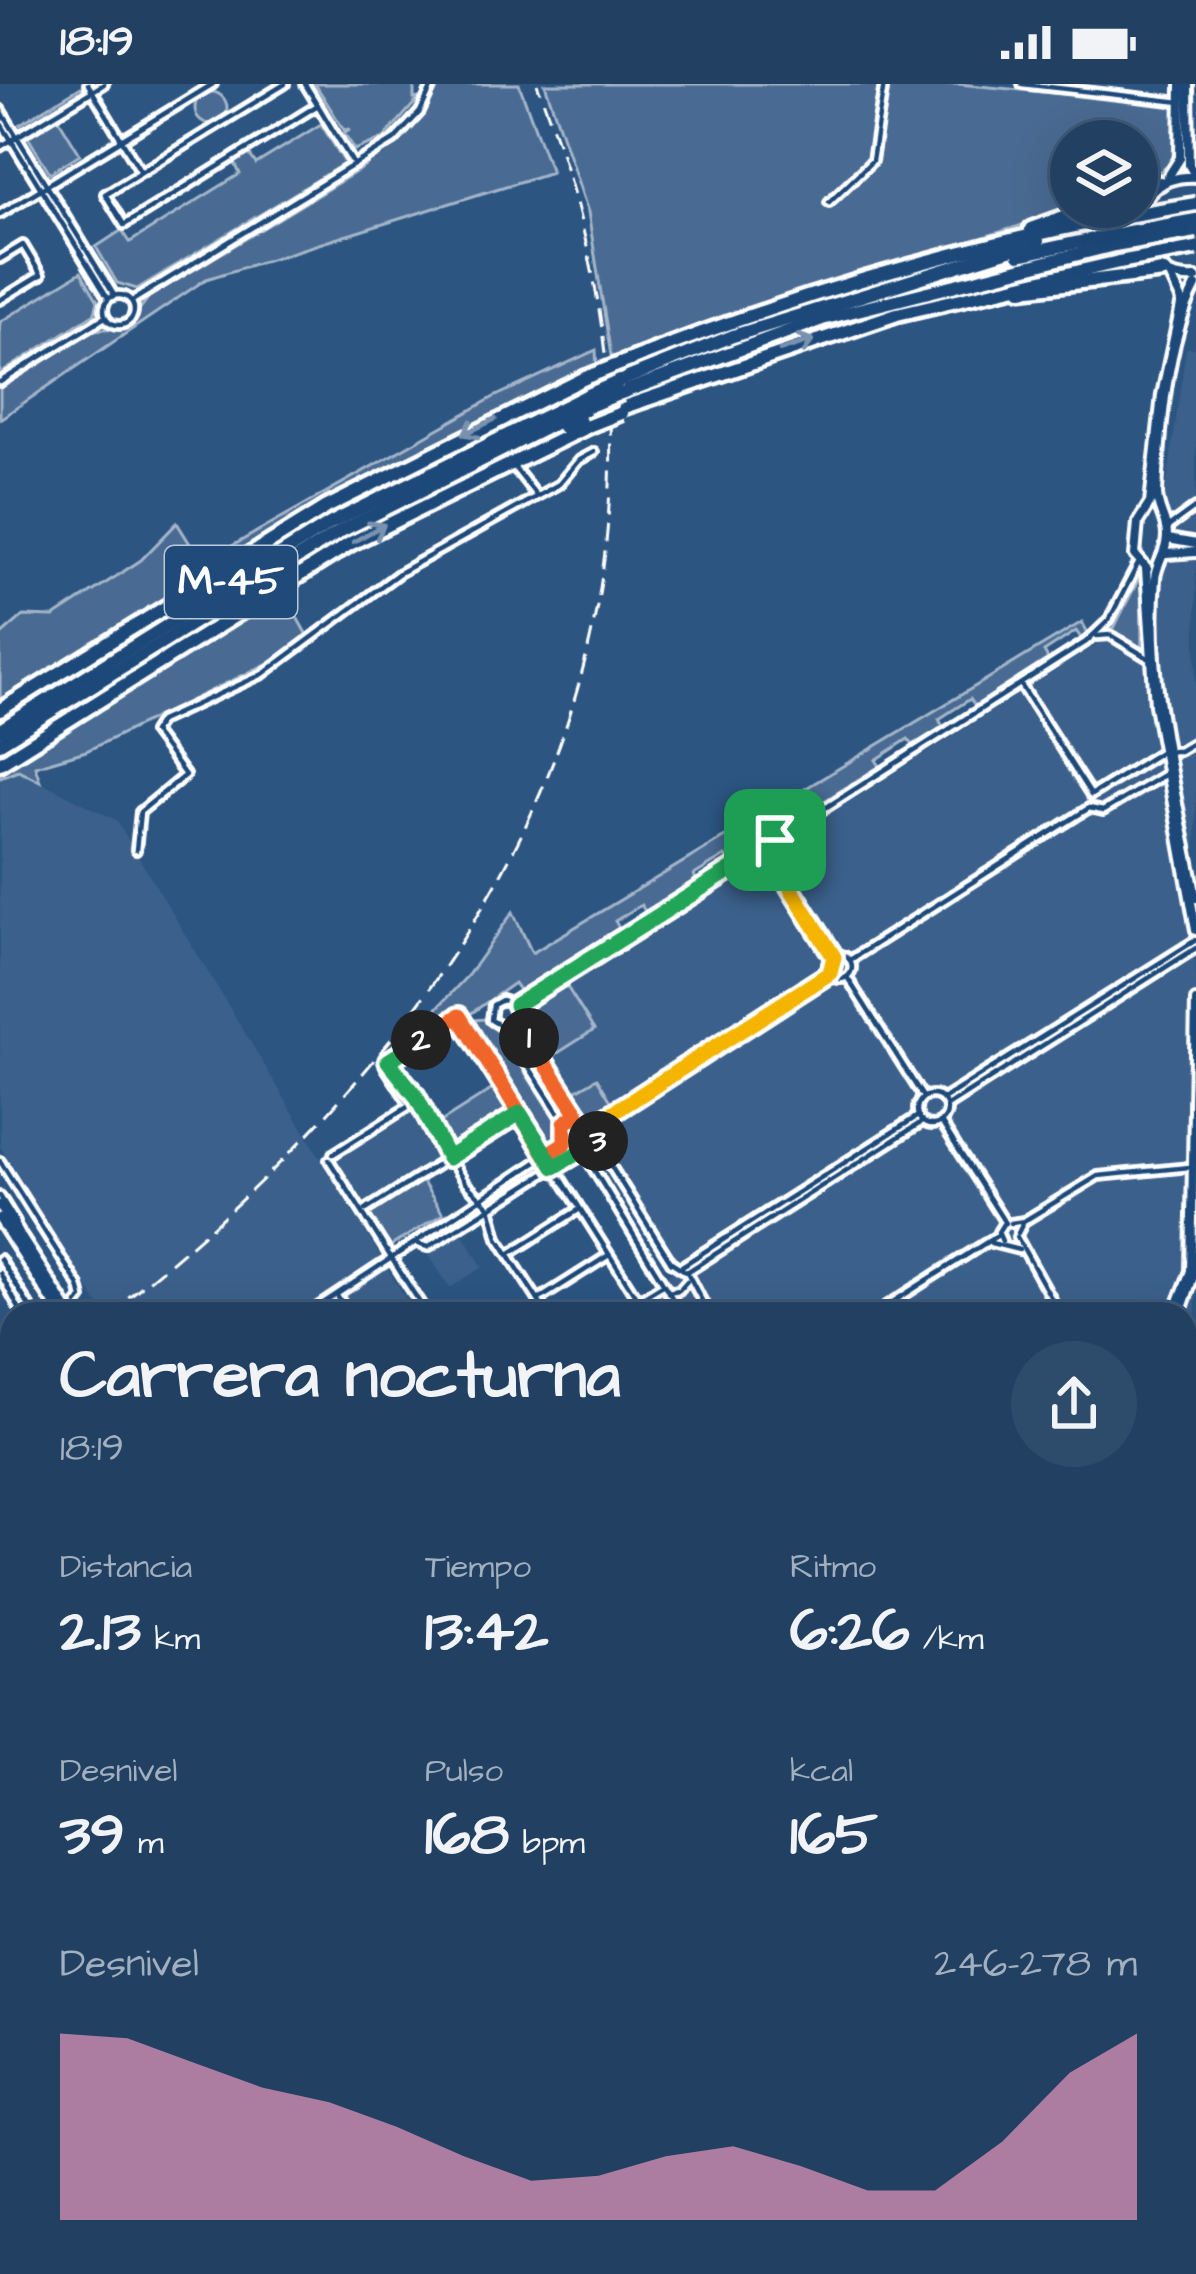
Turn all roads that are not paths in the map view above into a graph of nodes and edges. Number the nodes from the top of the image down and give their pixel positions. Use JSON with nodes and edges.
{"nodes":[{"id":1,"x":104,"y":84,"type":"edge"},
{"id":2,"x":213,"y":84,"type":"edge"},
{"id":3,"x":285,"y":84,"type":"edge"},
{"id":4,"x":305,"y":84,"type":"edge"},
{"id":5,"x":433,"y":84,"type":"edge"},
{"id":6,"x":884,"y":84,"type":"edge"},
{"id":7,"x":1022,"y":84,"type":"edge"},
{"id":8,"x":1184,"y":84,"type":"edge"},
{"id":9,"x":1046,"y":85,"type":"edge"},
{"id":10,"x":90,"y":88,"type":"edge"},
{"id":11,"x":1100,"y":88,"type":"edge"},
{"id":12,"x":1188,"y":104,"type":"edge"},
{"id":13,"x":319,"y":105,"type":"junction"},
{"id":14,"x":0,"y":109,"type":"edge"},
{"id":15,"x":0,"y":122,"type":"edge"},
{"id":16,"x":15,"y":139,"type":"junction"},
{"id":17,"x":122,"y":140,"type":"junction"},
{"id":18,"x":0,"y":147,"type":"edge"},
{"id":19,"x":354,"y":165,"type":"junction"},
{"id":20,"x":141,"y":172,"type":"junction"},
{"id":21,"x":1196,"y":172,"type":"edge"},
{"id":22,"x":1163,"y":182,"type":"junction"},
{"id":23,"x":1158,"y":184,"type":"edge"},
{"id":24,"x":44,"y":187,"type":"junction"},
{"id":25,"x":829,"y":202,"type":"dead end"},
{"id":26,"x":1196,"y":204,"type":"edge"},
{"id":27,"x":1158,"y":211,"type":"edge"},
{"id":28,"x":0,"y":214,"type":"edge"},
{"id":29,"x":1196,"y":220,"type":"edge"},
{"id":30,"x":1050,"y":222,"type":"edge"},
{"id":31,"x":1065,"y":228,"type":"edge"},
{"id":32,"x":1072,"y":228,"type":"edge"},
{"id":33,"x":1196,"y":231,"type":"edge"},
{"id":34,"x":1113,"y":240,"type":"junction"},
{"id":35,"x":981,"y":246,"type":"junction"},
{"id":36,"x":1196,"y":248,"type":"edge"},
{"id":37,"x":0,"y":260,"type":"edge"},
{"id":38,"x":1167,"y":274,"type":"junction"},
{"id":39,"x":914,"y":280,"type":"junction"},
{"id":40,"x":1196,"y":282,"type":"edge"},
{"id":41,"x":0,"y":289,"type":"edge"},
{"id":42,"x":111,"y":297,"type":"junction"},
{"id":43,"x":2,"y":299,"type":"edge"},
{"id":44,"x":949,"y":300,"type":"junction"},
{"id":45,"x":131,"y":301,"type":"junction"},
{"id":46,"x":104,"y":317,"type":"junction"},
{"id":47,"x":0,"y":382,"type":"edge"},
{"id":48,"x":621,"y":398,"type":"junction"},
{"id":49,"x":587,"y":412,"type":"junction"},
{"id":50,"x":594,"y":452,"type":"dead end"},
{"id":51,"x":471,"y":455,"type":"junction"},
{"id":52,"x":514,"y":467,"type":"dead end"},
{"id":53,"x":536,"y":495,"type":"junction"},
{"id":54,"x":1196,"y":507,"type":"edge"},
{"id":55,"x":1186,"y":513,"type":"junction"},
{"id":56,"x":1146,"y":514,"type":"junction"},
{"id":57,"x":1160,"y":514,"type":"junction"},
{"id":58,"x":1167,"y":533,"type":"junction"},
{"id":59,"x":1196,"y":548,"type":"edge"},
{"id":60,"x":1166,"y":554,"type":"junction"},
{"id":61,"x":226,"y":567,"type":"junction"},
{"id":62,"x":1142,"y":567,"type":"junction"},
{"id":63,"x":1157,"y":568,"type":"junction"},
{"id":64,"x":174,"y":633,"type":"junction"},
{"id":65,"x":1086,"y":642,"type":"junction"},
{"id":66,"x":1148,"y":658,"type":"dead end"},
{"id":67,"x":1021,"y":685,"type":"junction"},
{"id":68,"x":0,"y":708,"type":"edge"},
{"id":69,"x":0,"y":730,"type":"edge"},
{"id":70,"x":1196,"y":741,"type":"edge"},
{"id":71,"x":0,"y":742,"type":"edge"},
{"id":72,"x":1166,"y":752,"type":"junction"},
{"id":73,"x":1153,"y":759,"type":"junction"},
{"id":74,"x":0,"y":763,"type":"edge"},
{"id":75,"x":1166,"y":773,"type":"junction"},
{"id":76,"x":1095,"y":794,"type":"junction"},
{"id":77,"x":1106,"y":806,"type":"junction"},
{"id":78,"x":1089,"y":808,"type":"junction"},
{"id":79,"x":775,"y":840,"type":"junction"},
{"id":80,"x":136,"y":850,"type":"dead end"},
{"id":81,"x":753,"y":856,"type":"junction"},
{"id":82,"x":773,"y":860,"type":"junction"},
{"id":83,"x":1196,"y":898,"type":"edge"},
{"id":84,"x":1196,"y":929,"type":"edge"},
{"id":85,"x":1196,"y":944,"type":"edge"},
{"id":86,"x":834,"y":957,"type":"junction"},
{"id":87,"x":850,"y":960,"type":"junction"},
{"id":88,"x":830,"y":973,"type":"junction"},
{"id":89,"x":847,"y":976,"type":"junction"},
{"id":90,"x":1196,"y":1000,"type":"edge"},
{"id":91,"x":516,"y":1005,"type":"junction"},
{"id":92,"x":518,"y":1020,"type":"junction"},
{"id":93,"x":504,"y":1028,"type":"junction"},
{"id":94,"x":923,"y":1097,"type":"junction"},
{"id":95,"x":414,"y":1103,"type":"junction"},
{"id":96,"x":945,"y":1103,"type":"junction"},
{"id":97,"x":520,"y":1113,"type":"junction"},
{"id":98,"x":578,"y":1114,"type":"junction"},
{"id":99,"x":920,"y":1119,"type":"junction"},
{"id":100,"x":941,"y":1122,"type":"junction"},
{"id":101,"x":565,"y":1123,"type":"junction"},
{"id":102,"x":597,"y":1123,"type":"junction"},
{"id":103,"x":565,"y":1143,"type":"junction"},
{"id":104,"x":597,"y":1144,"type":"junction"},
{"id":105,"x":581,"y":1152,"type":"junction"},
{"id":106,"x":546,"y":1155,"type":"junction"},
{"id":107,"x":448,"y":1158,"type":"junction"},
{"id":108,"x":0,"y":1161,"type":"edge"},
{"id":109,"x":1195,"y":1166,"type":"edge"},
{"id":110,"x":554,"y":1167,"type":"junction"},
{"id":111,"x":490,"y":1191,"type":"junction"},
{"id":112,"x":0,"y":1196,"type":"edge"},
{"id":113,"x":479,"y":1198,"type":"junction"},
{"id":114,"x":0,"y":1205,"type":"edge"},
{"id":115,"x":490,"y":1208,"type":"junction"},
{"id":116,"x":580,"y":1209,"type":"junction"},
{"id":117,"x":366,"y":1210,"type":"dead end"},
{"id":118,"x":1024,"y":1221,"type":"junction"},
{"id":119,"x":0,"y":1223,"type":"edge"},
{"id":120,"x":1005,"y":1224,"type":"junction"},
{"id":121,"x":1017,"y":1235,"type":"junction"},
{"id":122,"x":1003,"y":1240,"type":"junction"},
{"id":123,"x":418,"y":1244,"type":"junction"},
{"id":124,"x":1019,"y":1250,"type":"junction"},
{"id":125,"x":509,"y":1254,"type":"junction"},
{"id":126,"x":609,"y":1255,"type":"junction"},
{"id":127,"x":0,"y":1259,"type":"edge"},
{"id":128,"x":393,"y":1261,"type":"junction"},
{"id":129,"x":671,"y":1262,"type":"junction"},
{"id":130,"x":1196,"y":1268,"type":"edge"},
{"id":131,"x":659,"y":1271,"type":"junction"},
{"id":132,"x":686,"y":1272,"type":"junction"},
{"id":133,"x":0,"y":1273,"type":"edge"},
{"id":134,"x":661,"y":1286,"type":"junction"},
{"id":135,"x":668,"y":1292,"type":"junction"},
{"id":136,"x":337,"y":1295,"type":"junction"},
{"id":137,"x":538,"y":1300,"type":"joint"},
{"id":138,"x":638,"y":1300,"type":"junction"},
{"id":139,"x":16,"y":1302,"type":"edge"},
{"id":140,"x":27,"y":1302,"type":"edge"},
{"id":141,"x":58,"y":1302,"type":"edge"},
{"id":142,"x":59,"y":1302,"type":"edge"},
{"id":143,"x":59,"y":1302,"type":"edge"},
{"id":144,"x":80,"y":1302,"type":"edge"},
{"id":145,"x":326,"y":1302,"type":"edge"},
{"id":146,"x":341,"y":1302,"type":"edge"},
{"id":147,"x":419,"y":1302,"type":"edge"},
{"id":148,"x":635,"y":1302,"type":"edge"},
{"id":149,"x":674,"y":1302,"type":"edge"},
{"id":150,"x":702,"y":1302,"type":"edge"},
{"id":151,"x":893,"y":1302,"type":"edge"},
{"id":152,"x":1052,"y":1302,"type":"edge"},
{"id":153,"x":1181,"y":1302,"type":"edge"},
{"id":154,"x":1182,"y":1302,"type":"edge"}],
"edges":[{"from":1,"to":10,"type":"street"},
{"from":2,"to":17,"type":"street"},
{"from":3,"to":20,"type":"street"},
{"from":4,"to":13,"type":"street"},
{"from":5,"to":19,"type":"street"},
{"from":6,"to":25,"type":"street"},
{"from":7,"to":9,"type":"street"},
{"from":8,"to":12,"type":"main road"},
{"from":9,"to":11,"type":"street"},
{"from":10,"to":16,"type":"street"},
{"from":10,"to":17,"type":"street"},
{"from":11,"to":12,"type":"street"},
{"from":12,"to":21,"type":"main road"},
{"from":12,"to":22,"type":"main road"},
{"from":13,"to":19,"type":"street"},
{"from":13,"to":20,"type":"street"},
{"from":14,"to":16,"type":"street"},
{"from":15,"to":16,"type":"street"},
{"from":16,"to":18,"type":"street"},
{"from":16,"to":24,"type":"street"},
{"from":16,"to":24,"type":"street"},
{"from":17,"to":20,"type":"street"},
{"from":17,"to":24,"type":"street"},
{"from":19,"to":45,"type":"street"},
{"from":21,"to":22,"type":"main road"},
{"from":22,"to":23,"type":"highway"},
{"from":22,"to":38,"type":"main road"},
{"from":24,"to":28,"type":"street"},
{"from":24,"to":42,"type":"street"},
{"from":26,"to":27,"type":"highway","bridge":true},
{"from":29,"to":34,"type":"highway","number":"M-45","bridge":true},
{"from":30,"to":35,"type":"highway"},
{"from":31,"to":35,"type":"highway"},
{"from":32,"to":39,"type":"highway"},
{"from":33,"to":34,"type":"highway","number":"M-45","bridge":true},
{"from":34,"to":39,"type":"highway","number":"M-45"},
{"from":34,"to":48,"type":"highway","number":"M-45"},
{"from":35,"to":61,"type":"highway","one_way":true,"bridge":true},
{"from":36,"to":44,"type":"highway","bridge":true},
{"from":37,"to":43,"type":"street"},
{"from":38,"to":40,"type":"main road"},
{"from":38,"to":44,"type":"highway"},
{"from":38,"to":56,"type":"main road"},
{"from":39,"to":48,"type":"highway","number":"M-45"},
{"from":40,"to":57,"type":"main road"},
{"from":41,"to":43,"type":"street"},
{"from":42,"to":45,"type":"street"},
{"from":42,"to":46,"type":"street"},
{"from":48,"to":44,"type":"highway","one_way":true},
{"from":45,"to":46,"type":"street"},
{"from":46,"to":47,"type":"street"},
{"from":48,"to":49,"type":"highway","bridge":true},
{"from":48,"to":49,"type":"highway","number":"M-45","bridge":true},
{"from":49,"to":51,"type":"highway"},
{"from":49,"to":51,"type":"highway","number":"M-45"},
{"from":74,"to":49,"type":"highway","one_way":true},
{"from":50,"to":53,"type":"street"},
{"from":51,"to":61,"type":"highway"},
{"from":51,"to":64,"type":"highway","number":"M-45"},
{"from":51,"to":69,"type":"highway","number":"M-45"},
{"from":52,"to":53,"type":"street"},
{"from":53,"to":80,"type":"street"},
{"from":54,"to":55,"type":"street"},
{"from":55,"to":57,"type":"street"},
{"from":55,"to":58,"type":"street"},
{"from":56,"to":57,"type":"main road"},
{"from":56,"to":62,"type":"main road"},
{"from":57,"to":58,"type":"main road"},
{"from":58,"to":59,"type":"main road"},
{"from":58,"to":60,"type":"main road"},
{"from":59,"to":60,"type":"main road"},
{"from":60,"to":63,"type":"main road"},
{"from":61,"to":68,"type":"highway"},
{"from":62,"to":63,"type":"main road"},
{"from":62,"to":65,"type":"street"},
{"from":62,"to":72,"type":"main road"},
{"from":63,"to":72,"type":"main road"},
{"from":64,"to":71,"type":"highway","number":"M-45"},
{"from":64,"to":74,"type":"highway"},
{"from":65,"to":66,"type":"street"},
{"from":65,"to":67,"type":"street"},
{"from":67,"to":76,"type":"street"},
{"from":67,"to":79,"type":"street"},
{"from":70,"to":72,"type":"street"},
{"from":72,"to":73,"type":"street"},
{"from":72,"to":75,"type":"main road"},
{"from":73,"to":75,"type":"street"},
{"from":73,"to":76,"type":"street"},
{"from":75,"to":77,"type":"street"},
{"from":75,"to":83,"type":"main road"},
{"from":75,"to":84,"type":"main road"},
{"from":76,"to":77,"type":"street"},
{"from":76,"to":78,"type":"street"},
{"from":77,"to":78,"type":"street"},
{"from":78,"to":87,"type":"street"},
{"from":79,"to":81,"type":"street"},
{"from":79,"to":82,"type":"street"},
{"from":81,"to":82,"type":"street"},
{"from":81,"to":91,"type":"street"},
{"from":82,"to":86,"type":"street"},
{"from":85,"to":96,"type":"street"},
{"from":86,"to":87,"type":"street"},
{"from":86,"to":88,"type":"street"},
{"from":87,"to":89,"type":"street"},
{"from":88,"to":89,"type":"street"},
{"from":88,"to":102,"type":"street"},
{"from":89,"to":94,"type":"street"},
{"from":90,"to":109,"type":"main road"},
{"from":91,"to":92,"type":"street"},
{"from":91,"to":93,"type":"street"},
{"from":92,"to":93,"type":"street"},
{"from":92,"to":98,"type":"street"},
{"from":93,"to":101,"type":"street"},
{"from":94,"to":96,"type":"street"},
{"from":94,"to":99,"type":"street"},
{"from":95,"to":97,"type":"street"},
{"from":95,"to":107,"type":"street"},
{"from":95,"to":128,"type":"street"},
{"from":96,"to":100,"type":"street"},
{"from":97,"to":106,"type":"street"},
{"from":97,"to":107,"type":"street"},
{"from":98,"to":101,"type":"street"},
{"from":98,"to":102,"type":"street"},
{"from":99,"to":100,"type":"street"},
{"from":99,"to":132,"type":"street"},
{"from":100,"to":120,"type":"street"},
{"from":101,"to":103,"type":"street"},
{"from":102,"to":104,"type":"street"},
{"from":103,"to":105,"type":"street"},
{"from":103,"to":106,"type":"street"},
{"from":104,"to":105,"type":"street"},
{"from":104,"to":129,"type":"street"},
{"from":105,"to":110,"type":"street"},
{"from":105,"to":131,"type":"street"},
{"from":106,"to":110,"type":"street"},
{"from":106,"to":111,"type":"street"},
{"from":107,"to":113,"type":"street"},
{"from":107,"to":117,"type":"street"},
{"from":108,"to":144,"type":"street"},
{"from":109,"to":118,"type":"street"},
{"from":109,"to":153,"type":"main road"},
{"from":110,"to":115,"type":"street"},
{"from":110,"to":116,"type":"street"},
{"from":111,"to":113,"type":"street"},
{"from":111,"to":115,"type":"street"},
{"from":112,"to":142,"type":"street"},
{"from":113,"to":115,"type":"street"},
{"from":113,"to":123,"type":"street"},
{"from":114,"to":143,"type":"main road"},
{"from":115,"to":123,"type":"street"},
{"from":115,"to":125,"type":"street"},
{"from":116,"to":125,"type":"street"},
{"from":116,"to":126,"type":"street"},
{"from":118,"to":120,"type":"street"},
{"from":118,"to":121,"type":"street"},
{"from":119,"to":141,"type":"main road"},
{"from":120,"to":121,"type":"street"},
{"from":120,"to":122,"type":"street"},
{"from":121,"to":122,"type":"street"},
{"from":121,"to":124,"type":"street"},
{"from":122,"to":124,"type":"street"},
{"from":122,"to":151,"type":"street"},
{"from":123,"to":128,"type":"street"},
{"from":124,"to":152,"type":"street"},
{"from":125,"to":137,"type":"street"},
{"from":126,"to":137,"type":"street"},
{"from":126,"to":138,"type":"street"},
{"from":127,"to":140,"type":"street"},
{"from":128,"to":136,"type":"street"},
{"from":128,"to":147,"type":"street"},
{"from":129,"to":131,"type":"street"},
{"from":129,"to":132,"type":"street"},
{"from":130,"to":154,"type":"main road"},
{"from":131,"to":134,"type":"street"},
{"from":132,"to":135,"type":"street"},
{"from":132,"to":150,"type":"street"},
{"from":133,"to":139,"type":"street"},
{"from":134,"to":135,"type":"street"},
{"from":134,"to":138,"type":"street"},
{"from":135,"to":149,"type":"street"},
{"from":136,"to":145,"type":"street"},
{"from":136,"to":146,"type":"street"},
{"from":138,"to":148,"type":"street"}]}
